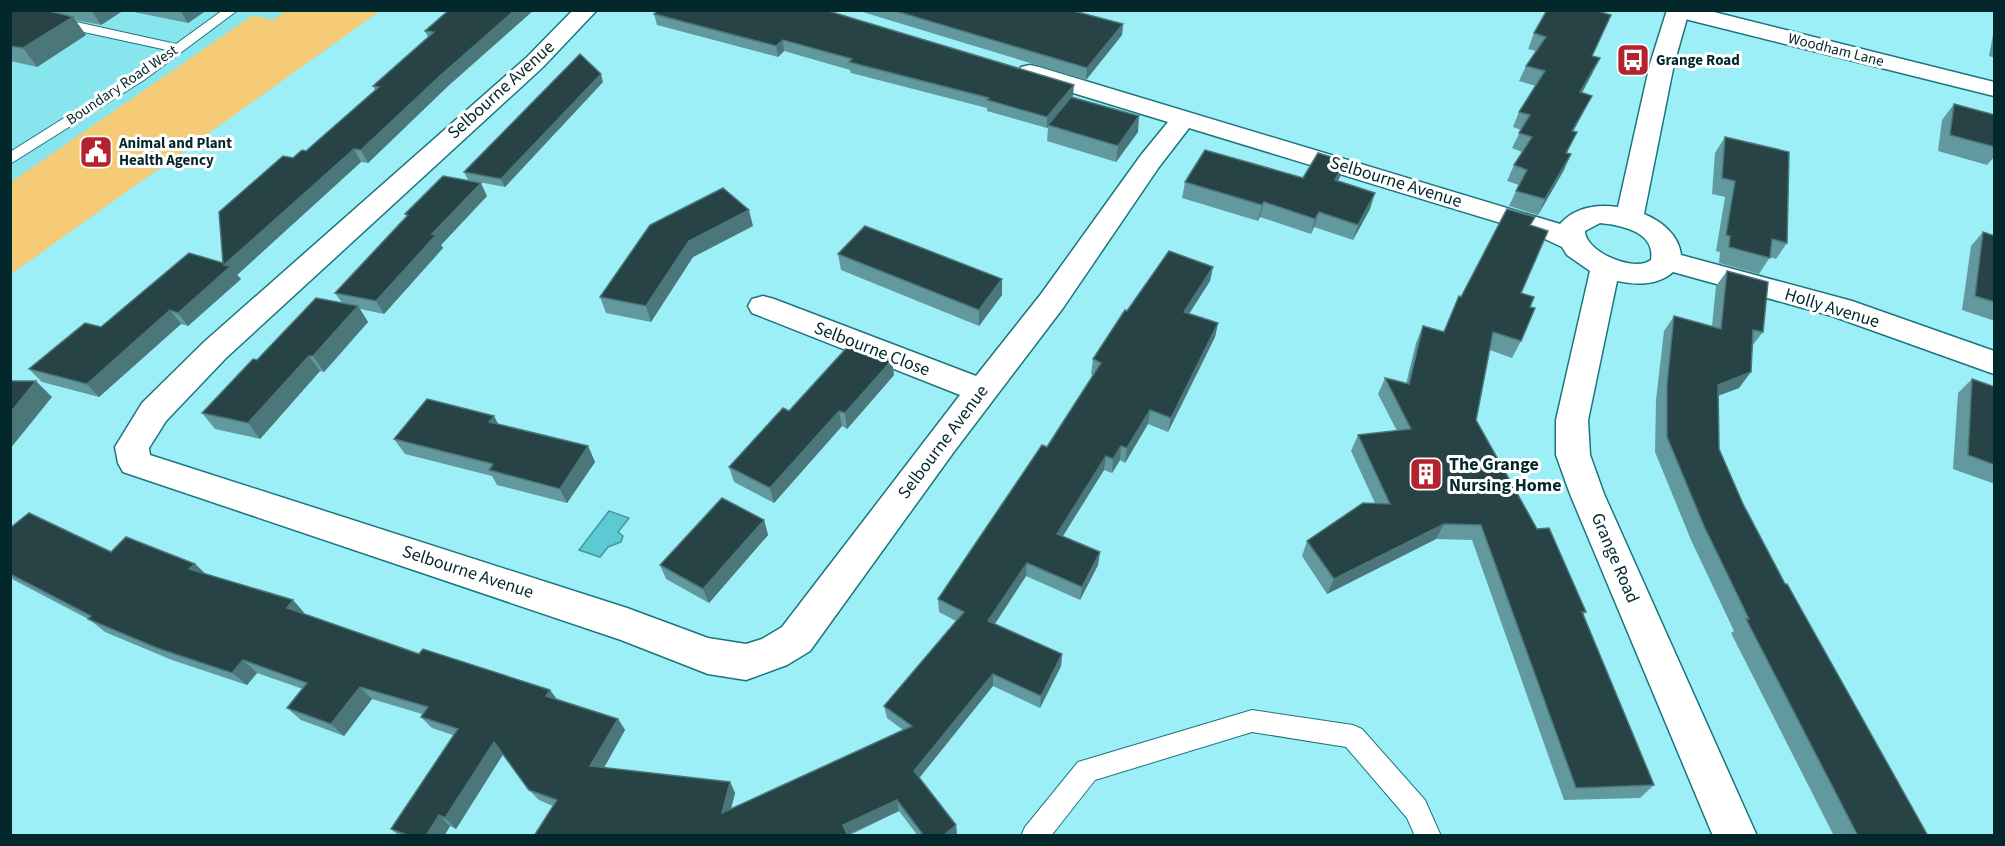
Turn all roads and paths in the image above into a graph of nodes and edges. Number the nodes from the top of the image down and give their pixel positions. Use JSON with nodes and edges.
{"nodes":[{"id":1,"x":232,"y":10,"type":"edge"},
{"id":2,"x":586,"y":10,"type":"edge"},
{"id":3,"x":1678,"y":11,"type":"edge"},
{"id":4,"x":10,"y":12,"type":"edge"},
{"id":5,"x":177,"y":48,"type":"junction"},
{"id":6,"x":1006,"y":65,"type":"edge"},
{"id":7,"x":1995,"y":89,"type":"edge"},
{"id":8,"x":1184,"y":118,"type":"junction"},
{"id":9,"x":18,"y":148,"type":"edge"},
{"id":10,"x":10,"y":159,"type":"edge"},
{"id":11,"x":1629,"y":219,"type":"junction"},
{"id":12,"x":1572,"y":240,"type":"junction"},
{"id":13,"x":1667,"y":261,"type":"junction"},
{"id":14,"x":1605,"y":268,"type":"junction"},
{"id":15,"x":763,"y":306,"type":"dead end"},
{"id":16,"x":1995,"y":363,"type":"edge"},
{"id":17,"x":982,"y":391,"type":"junction"},
{"id":18,"x":1034,"y":836,"type":"edge"},
{"id":19,"x":1428,"y":836,"type":"edge"},
{"id":20,"x":1735,"y":836,"type":"edge"}],
"edges":[{"from":1,"to":5,"type":"lane","name":"Boundary Road West"},
{"from":2,"to":17,"type":"street","name":"Selbourne Avenue"},
{"from":3,"to":7,"type":"street","name":"Woodham Lane"},
{"from":3,"to":11,"type":"street"},
{"from":4,"to":5,"type":"lane"},
{"from":5,"to":9,"type":"lane","name":"Boundary Road West"},
{"from":6,"to":8,"type":"street","name":"Selbourne Avenue"},
{"from":8,"to":12,"type":"street","name":"Selbourne Avenue"},
{"from":8,"to":17,"type":"street","name":"Selbourne Avenue"},
{"from":9,"to":10,"type":"lane","name":"Boundary Road West"},
{"from":11,"to":12,"type":"street"},
{"from":11,"to":13,"type":"street"},
{"from":12,"to":14,"type":"street"},
{"from":13,"to":14,"type":"street"},
{"from":13,"to":16,"type":"street","name":"Holly Avenue"},
{"from":14,"to":20,"type":"street","name":"Grange Road"},
{"from":15,"to":17,"type":"street","name":"Selbourne Close"},
{"from":18,"to":19,"type":"lane"}]}
